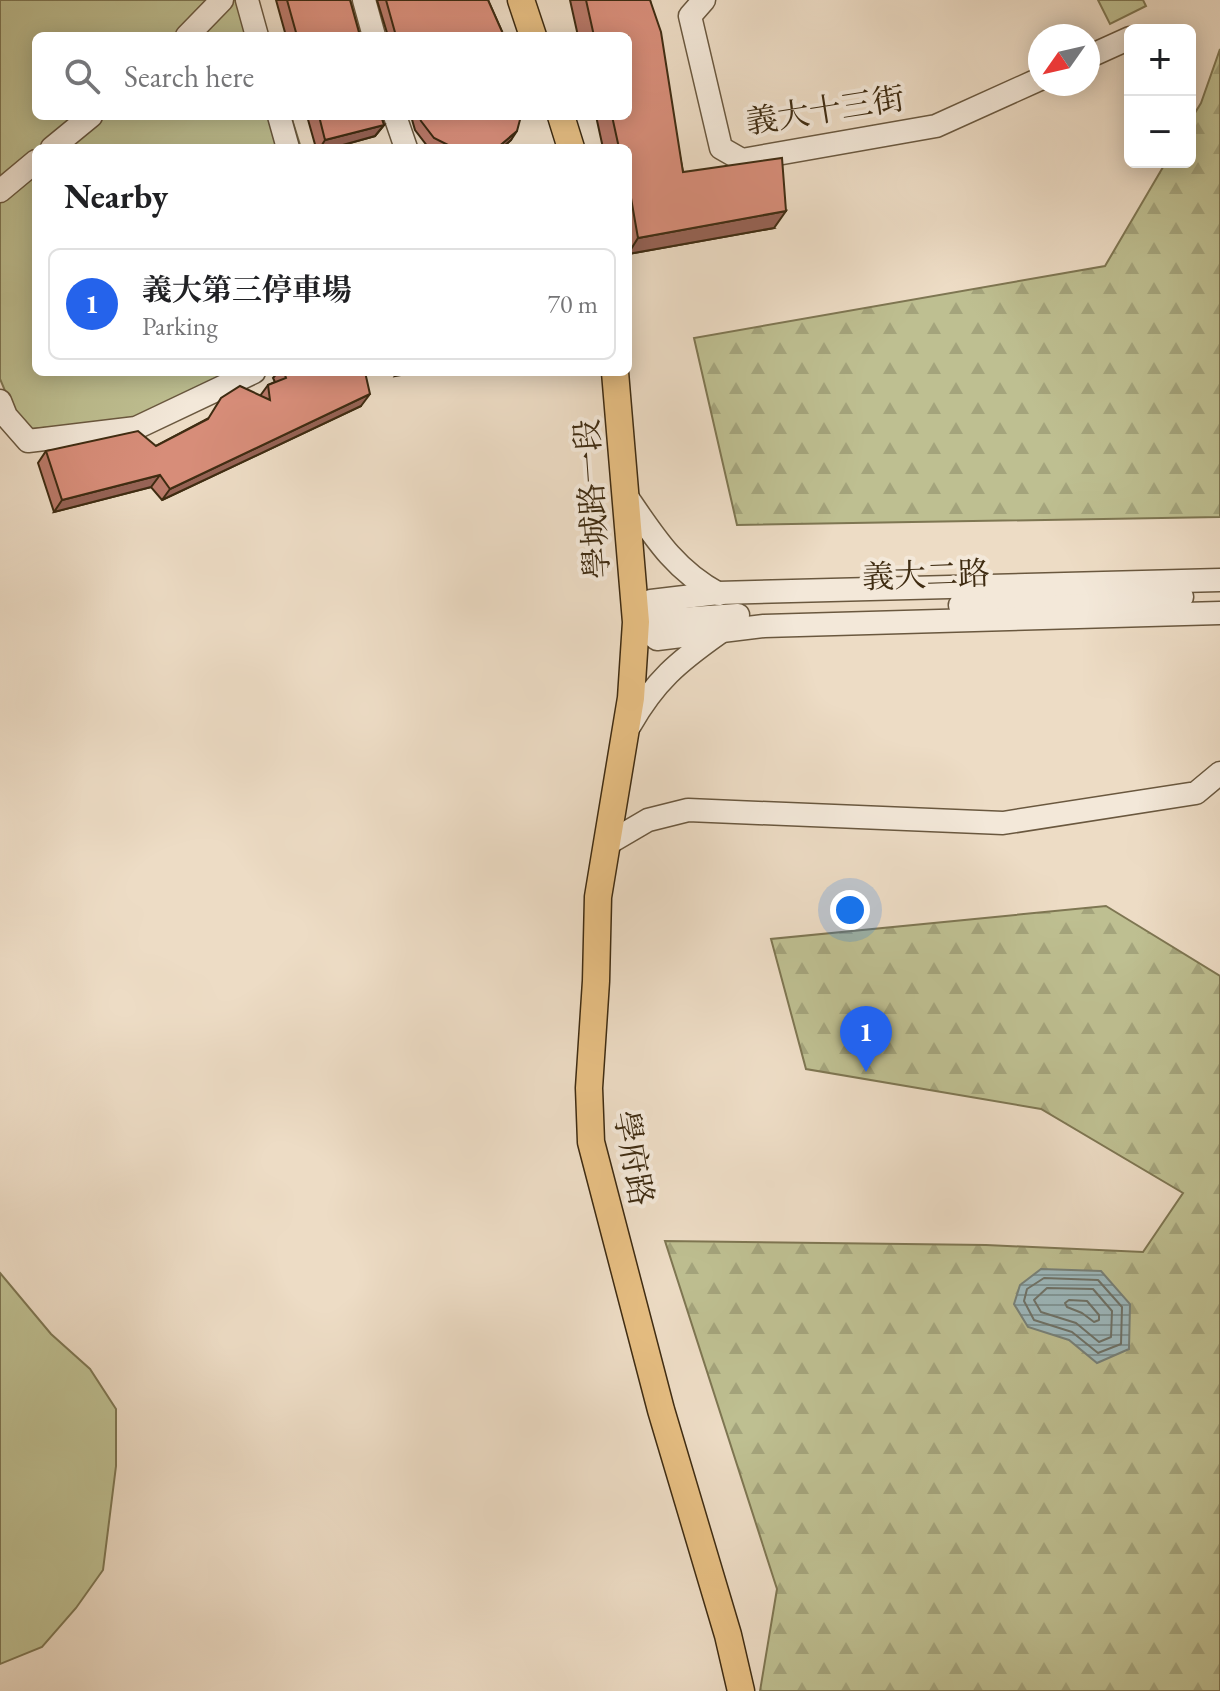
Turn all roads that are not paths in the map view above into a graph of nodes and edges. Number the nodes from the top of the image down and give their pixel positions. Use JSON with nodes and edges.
{"nodes":[{"id":1,"x":222,"y":0,"type":"edge"},
{"id":2,"x":247,"y":0,"type":"edge"},
{"id":3,"x":364,"y":0,"type":"edge"},
{"id":4,"x":521,"y":0,"type":"edge"},
{"id":5,"x":704,"y":0,"type":"edge"},
{"id":6,"x":191,"y":32,"type":"edge"},
{"id":7,"x":256,"y":32,"type":"edge"},
{"id":8,"x":373,"y":32,"type":"edge"},
{"id":9,"x":532,"y":32,"type":"edge"},
{"id":10,"x":1124,"y":41,"type":"edge"},
{"id":11,"x":1100,"y":52,"type":"edge"},
{"id":12,"x":1028,"y":84,"type":"edge"},
{"id":13,"x":86,"y":120,"type":"edge"},
{"id":14,"x":280,"y":120,"type":"edge"},
{"id":15,"x":396,"y":120,"type":"edge"},
{"id":16,"x":562,"y":120,"type":"edge"},
{"id":17,"x":57,"y":144,"type":"edge"},
{"id":18,"x":287,"y":144,"type":"edge"},
{"id":19,"x":405,"y":144,"type":"edge"},
{"id":20,"x":570,"y":144,"type":"edge"},
{"id":21,"x":32,"y":164,"type":"edge"},
{"id":22,"x":0,"y":191,"type":"edge"},
{"id":23,"x":246,"y":376,"type":"edge"},
{"id":24,"x":615,"y":376,"type":"edge"},
{"id":25,"x":0,"y":401,"type":"edge"},
{"id":26,"x":625,"y":494,"type":"junction"},
{"id":27,"x":1220,"y":580,"type":"edge"},
{"id":28,"x":718,"y":593,"type":"junction"},
{"id":29,"x":1220,"y":595,"type":"edge"},
{"id":30,"x":756,"y":613,"type":"junction"},
{"id":31,"x":1220,"y":613,"type":"edge"},
{"id":32,"x":636,"y":622,"type":"junction"},
{"id":33,"x":722,"y":631,"type":"junction"},
{"id":34,"x":625,"y":733,"type":"junction"},
{"id":35,"x":1220,"y":773,"type":"edge"},
{"id":36,"x":607,"y":844,"type":"junction"},
{"id":37,"x":741,"y":1691,"type":"edge"}],
"edges":[{"from":1,"to":6,"type":"street"},
{"from":2,"to":7,"type":"street"},
{"from":3,"to":8,"type":"street"},
{"from":4,"to":9,"type":"main road"},
{"from":5,"to":12,"type":"street","name":"義大十三街"},
{"from":10,"to":11,"type":"street"},
{"from":13,"to":17,"type":"street"},
{"from":14,"to":18,"type":"street"},
{"from":15,"to":19,"type":"street"},
{"from":16,"to":20,"type":"main road"},
{"from":21,"to":22,"type":"street"},
{"from":23,"to":25,"type":"street"},
{"from":24,"to":26,"type":"main road","name":"學城路一段"},
{"from":26,"to":28,"type":"street"},
{"from":26,"to":32,"type":"main road","name":"學城路一段"},
{"from":27,"to":28,"type":"street"},
{"from":28,"to":30,"type":"street"},
{"from":28,"to":32,"type":"street"},
{"from":29,"to":30,"type":"street","name":"義大二路"},
{"from":30,"to":32,"type":"street","name":"義大二路"},
{"from":30,"to":33,"type":"street"},
{"from":31,"to":33,"type":"street"},
{"from":32,"to":33,"type":"street"},
{"from":32,"to":34,"type":"main road","name":"學府路"},
{"from":33,"to":34,"type":"street"},
{"from":34,"to":36,"type":"main road","name":"學府路"},
{"from":35,"to":36,"type":"street"},
{"from":36,"to":37,"type":"main road","name":"學府路"}]}
